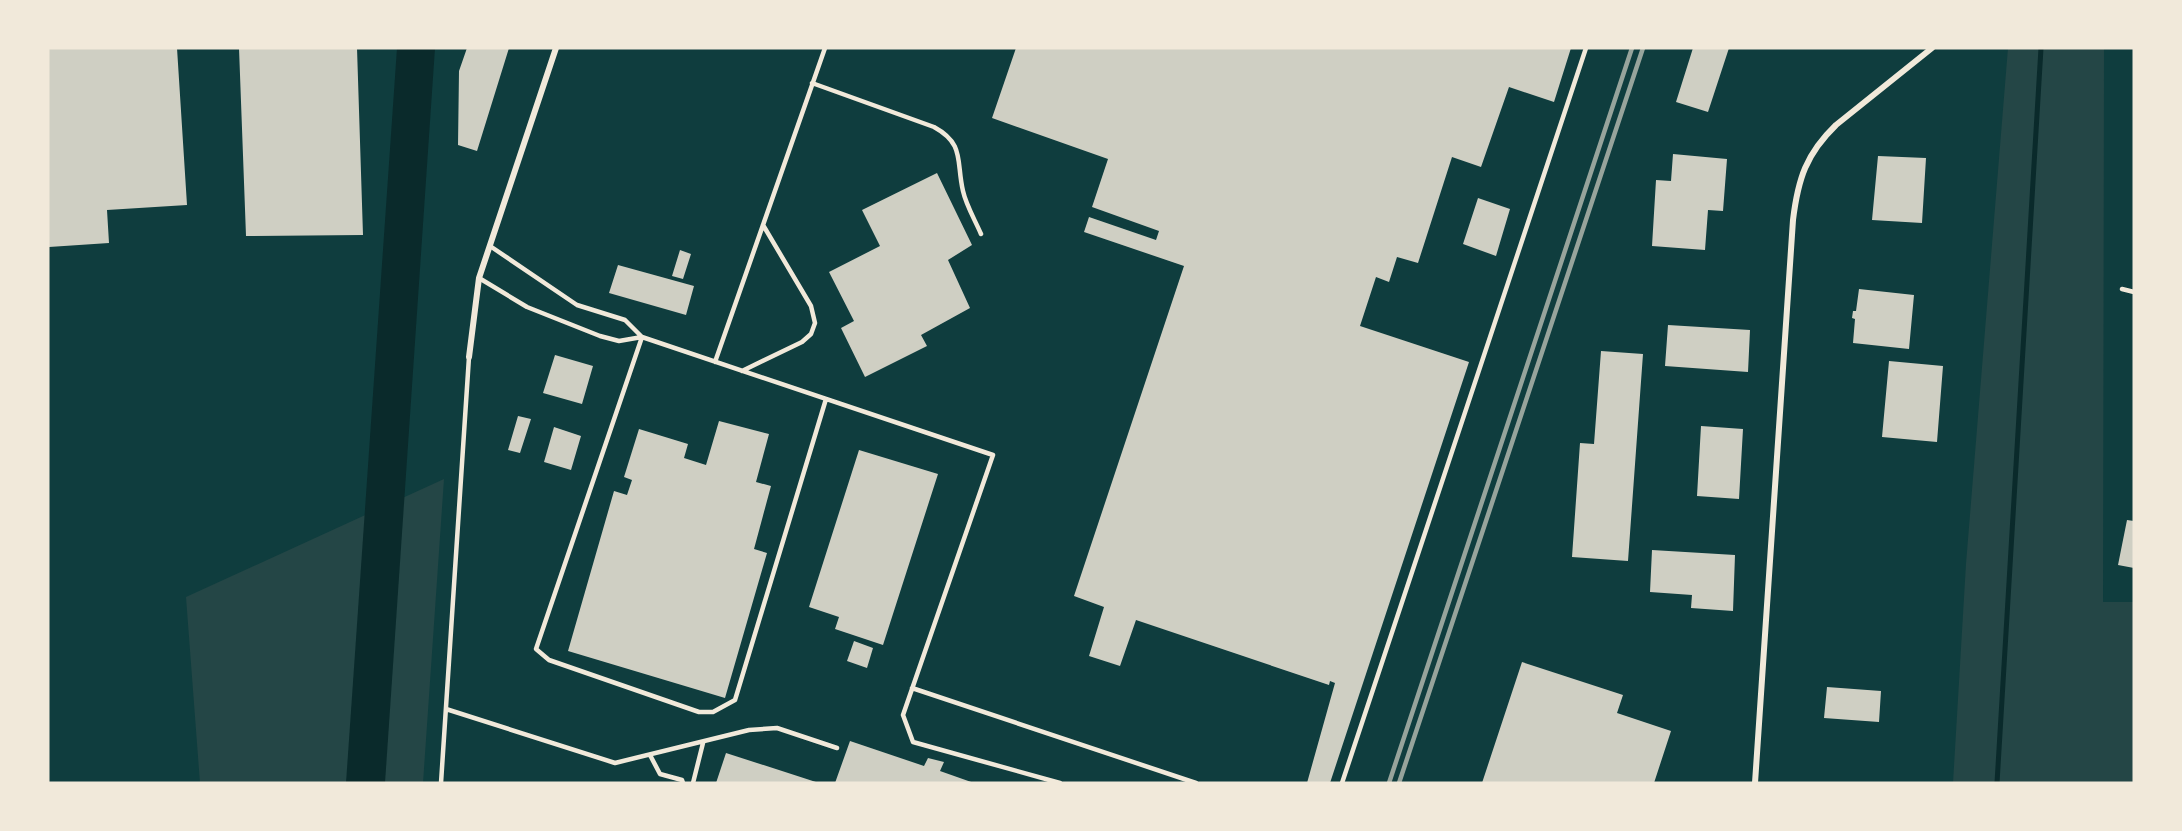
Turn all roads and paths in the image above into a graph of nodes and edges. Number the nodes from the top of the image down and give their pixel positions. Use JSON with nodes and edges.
{"nodes":[{"id":1,"x":556,"y":48,"type":"edge"},
{"id":2,"x":825,"y":48,"type":"edge"},
{"id":3,"x":1586,"y":48,"type":"edge"},
{"id":4,"x":1932,"y":48,"type":"edge"},
{"id":5,"x":812,"y":83,"type":"junction"},
{"id":6,"x":763,"y":225,"type":"junction"},
{"id":7,"x":981,"y":234,"type":"dead end"},
{"id":8,"x":490,"y":246,"type":"junction"},
{"id":9,"x":479,"y":278,"type":"junction"},
{"id":10,"x":2122,"y":289,"type":"dead end"},
{"id":11,"x":2134,"y":292,"type":"edge"},
{"id":12,"x":642,"y":337,"type":"junction"},
{"id":13,"x":469,"y":357,"type":"joint"},
{"id":14,"x":716,"y":362,"type":"junction"},
{"id":15,"x":742,"y":371,"type":"junction"},
{"id":16,"x":826,"y":399,"type":"junction"},
{"id":17,"x":912,"y":688,"type":"junction"},
{"id":18,"x":446,"y":709,"type":"junction"},
{"id":19,"x":703,"y":743,"type":"junction"},
{"id":20,"x":837,"y":748,"type":"dead end"},
{"id":21,"x":650,"y":755,"type":"junction"},
{"id":22,"x":441,"y":783,"type":"edge"},
{"id":23,"x":683,"y":783,"type":"edge"},
{"id":24,"x":693,"y":783,"type":"edge"},
{"id":25,"x":1060,"y":783,"type":"edge"},
{"id":26,"x":1196,"y":783,"type":"edge"},
{"id":27,"x":1342,"y":783,"type":"edge"},
{"id":28,"x":1755,"y":783,"type":"edge"}],
"edges":[{"from":1,"to":8,"type":"street"},
{"from":2,"to":5,"type":"lane"},
{"from":3,"to":27,"type":"lane"},
{"from":4,"to":28,"type":"street"},
{"from":5,"to":6,"type":"lane"},
{"from":5,"to":7,"type":"lane"},
{"from":6,"to":14,"type":"lane"},
{"from":6,"to":15,"type":"lane"},
{"from":8,"to":9,"type":"street"},
{"from":8,"to":12,"type":"lane"},
{"from":9,"to":12,"type":"lane"},
{"from":9,"to":13,"type":"street"},
{"from":10,"to":11,"type":"lane"},
{"from":12,"to":14,"type":"lane"},
{"from":12,"to":16,"type":"lane"},
{"from":13,"to":18,"type":"lane"},
{"from":14,"to":15,"type":"lane"},
{"from":15,"to":16,"type":"lane"},
{"from":16,"to":17,"type":"lane"},
{"from":17,"to":25,"type":"lane"},
{"from":17,"to":26,"type":"lane"},
{"from":18,"to":21,"type":"lane"},
{"from":18,"to":22,"type":"lane"},
{"from":19,"to":20,"type":"lane"},
{"from":19,"to":21,"type":"lane"},
{"from":19,"to":24,"type":"lane"},
{"from":21,"to":23,"type":"lane"}]}
